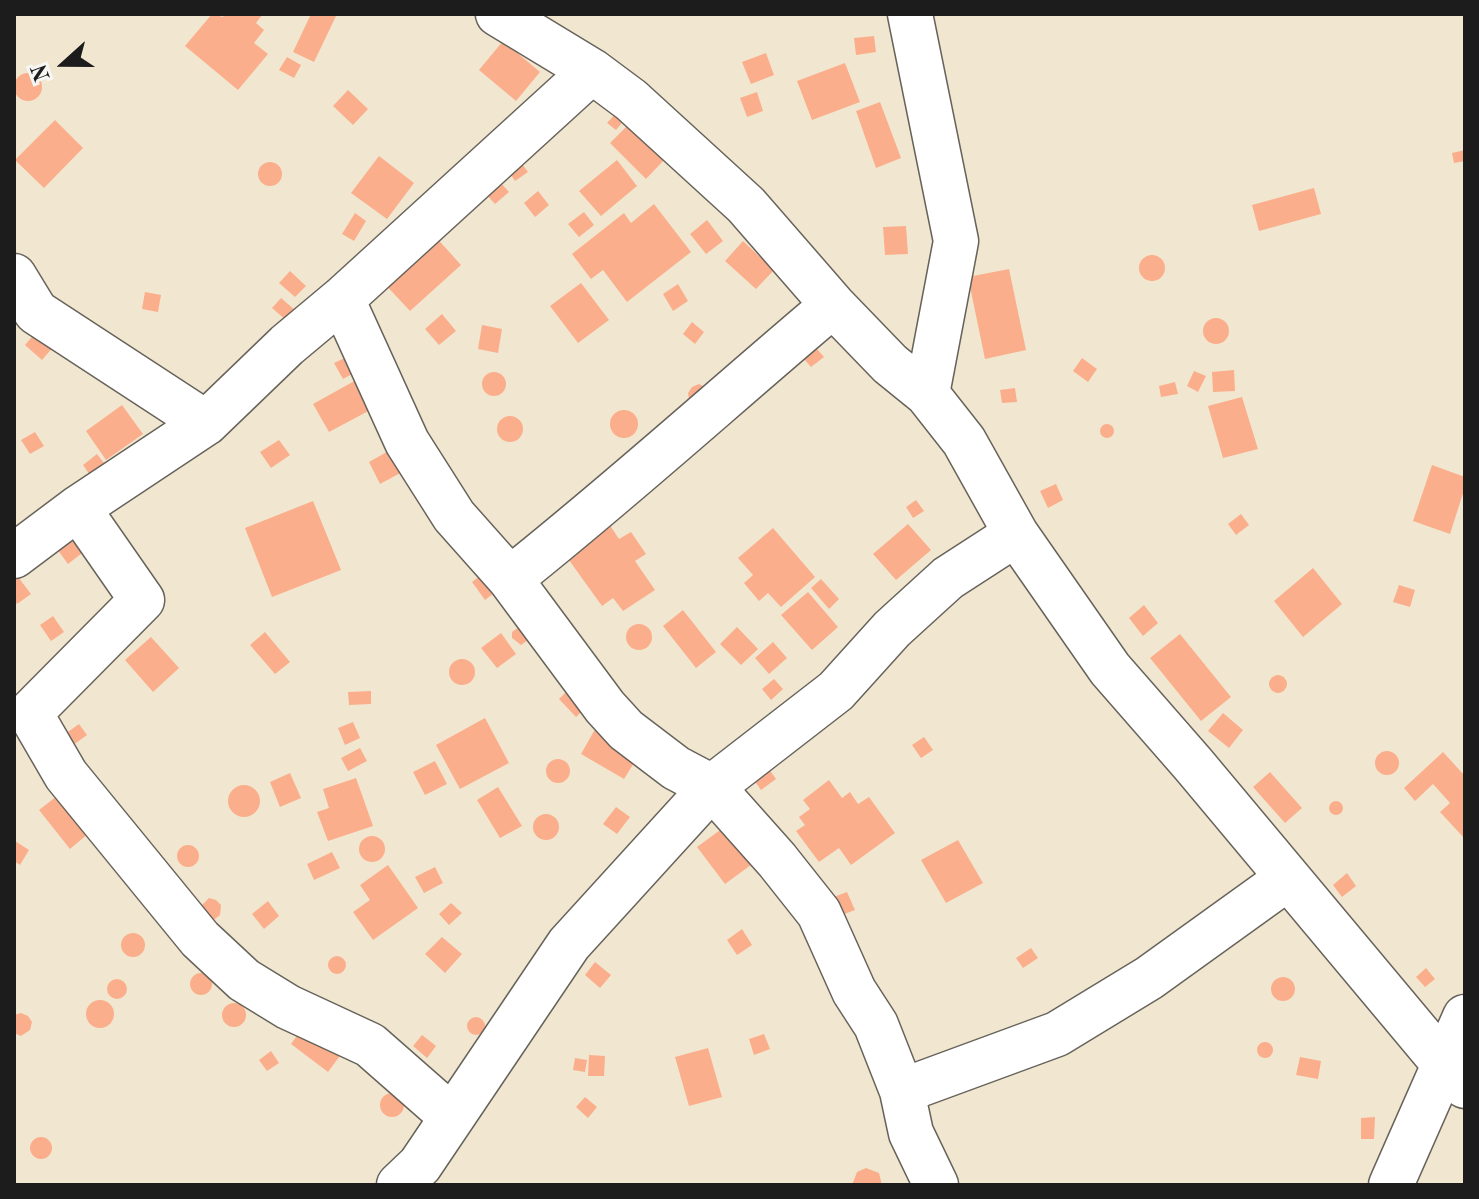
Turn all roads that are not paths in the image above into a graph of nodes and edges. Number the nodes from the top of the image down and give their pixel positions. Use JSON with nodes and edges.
{"nodes":[{"id":1,"x":498,"y":14,"type":"edge"},
{"id":2,"x":910,"y":14,"type":"edge"},
{"id":3,"x":592,"y":71,"type":"junction"},
{"id":4,"x":14,"y":276,"type":"edge"},
{"id":5,"x":342,"y":299,"type":"junction"},
{"id":6,"x":833,"y":305,"type":"junction"},
{"id":7,"x":927,"y":394,"type":"junction"},
{"id":8,"x":206,"y":423,"type":"junction"},
{"id":9,"x":78,"y":508,"type":"junction"},
{"id":10,"x":1016,"y":534,"type":"junction"},
{"id":11,"x":14,"y":556,"type":"edge"},
{"id":12,"x":510,"y":579,"type":"junction"},
{"id":13,"x":712,"y":787,"type":"junction"},
{"id":14,"x":1288,"y":878,"type":"junction"},
{"id":15,"x":1465,"y":1017,"type":"edge"},
{"id":16,"x":1454,"y":1075,"type":"edge"},
{"id":17,"x":902,"y":1091,"type":"junction"},
{"id":18,"x":452,"y":1117,"type":"junction"},
{"id":19,"x":399,"y":1185,"type":"edge"},
{"id":20,"x":936,"y":1185,"type":"edge"},
{"id":21,"x":1391,"y":1185,"type":"edge"}],
"edges":[{"from":1,"to":3,"type":"street"},
{"from":2,"to":7,"type":"street"},
{"from":3,"to":5,"type":"street"},
{"from":3,"to":6,"type":"street"},
{"from":4,"to":8,"type":"street"},
{"from":5,"to":8,"type":"street"},
{"from":5,"to":12,"type":"street"},
{"from":6,"to":7,"type":"street"},
{"from":6,"to":12,"type":"street"},
{"from":7,"to":10,"type":"street"},
{"from":8,"to":9,"type":"street"},
{"from":9,"to":11,"type":"street"},
{"from":9,"to":18,"type":"street"},
{"from":10,"to":13,"type":"street"},
{"from":10,"to":14,"type":"street"},
{"from":12,"to":13,"type":"street"},
{"from":13,"to":17,"type":"street"},
{"from":13,"to":18,"type":"street"},
{"from":14,"to":16,"type":"street"},
{"from":14,"to":17,"type":"street"},
{"from":15,"to":16,"type":"street"},
{"from":16,"to":21,"type":"street"},
{"from":17,"to":20,"type":"street"},
{"from":18,"to":19,"type":"street"}]}
